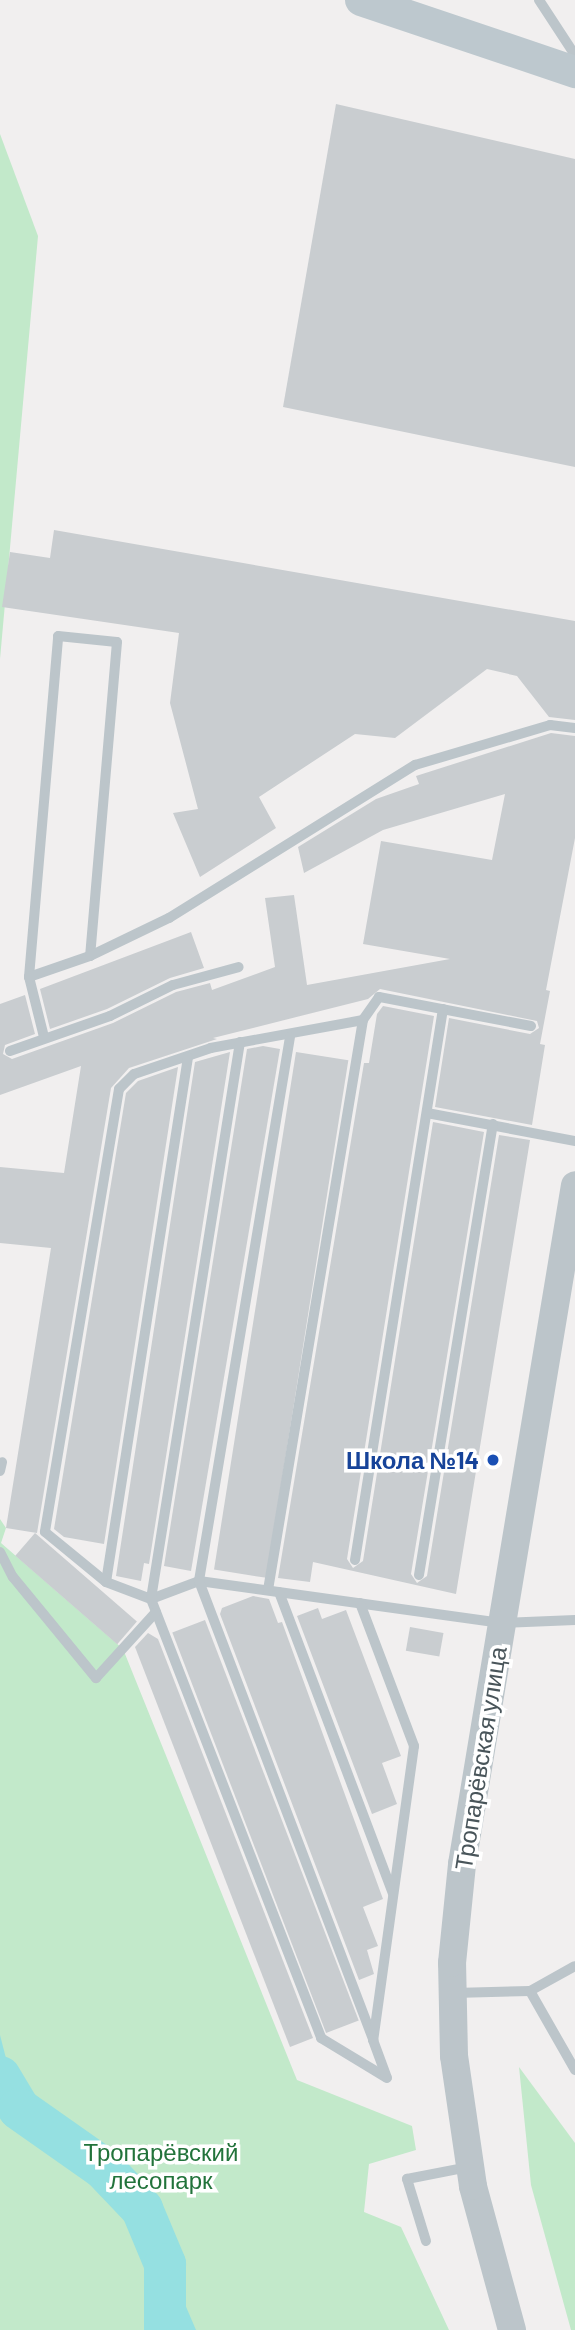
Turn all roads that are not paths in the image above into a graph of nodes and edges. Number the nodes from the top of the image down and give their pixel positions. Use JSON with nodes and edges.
{"nodes":[{"id":1,"x":361,"y":0,"type":"edge"},
{"id":2,"x":539,"y":0,"type":"edge"},
{"id":3,"x":575,"y":55,"type":"edge"},
{"id":4,"x":575,"y":72,"type":"edge"},
{"id":5,"x":575,"y":728,"type":"edge"},
{"id":6,"x":90,"y":956,"type":"junction"},
{"id":7,"x":239,"y":967,"type":"dead end"},
{"id":8,"x":29,"y":977,"type":"junction"},
{"id":9,"x":443,"y":1009,"type":"junction"},
{"id":10,"x":363,"y":1020,"type":"junction"},
{"id":11,"x":531,"y":1026,"type":"dead end"},
{"id":12,"x":44,"y":1037,"type":"junction"},
{"id":13,"x":290,"y":1037,"type":"junction"},
{"id":14,"x":240,"y":1042,"type":"junction"},
{"id":15,"x":10,"y":1051,"type":"dead end"},
{"id":16,"x":188,"y":1057,"type":"junction"},
{"id":17,"x":427,"y":1113,"type":"junction"},
{"id":18,"x":493,"y":1124,"type":"junction"},
{"id":19,"x":575,"y":1141,"type":"edge"},
{"id":20,"x":575,"y":1185,"type":"edge"},
{"id":21,"x":0,"y":1552,"type":"edge"},
{"id":22,"x":355,"y":1560,"type":"dead end"},
{"id":23,"x":419,"y":1575,"type":"dead end"},
{"id":24,"x":199,"y":1581,"type":"junction"},
{"id":25,"x":106,"y":1582,"type":"junction"},
{"id":26,"x":273,"y":1591,"type":"junction"},
{"id":27,"x":151,"y":1599,"type":"junction"},
{"id":28,"x":360,"y":1603,"type":"junction"},
{"id":29,"x":156,"y":1612,"type":"junction"},
{"id":30,"x":575,"y":1620,"type":"edge"},
{"id":31,"x":503,"y":1623,"type":"junction"},
{"id":32,"x":394,"y":1895,"type":"junction"},
{"id":33,"x":575,"y":1966,"type":"edge"},
{"id":34,"x":530,"y":1991,"type":"junction"},
{"id":35,"x":452,"y":1994,"type":"junction"},
{"id":36,"x":373,"y":2040,"type":"junction"},
{"id":37,"x":575,"y":2070,"type":"edge"},
{"id":38,"x":470,"y":2167,"type":"junction"},
{"id":39,"x":426,"y":2241,"type":"dead end"},
{"id":40,"x":512,"y":2330,"type":"edge"}],
"edges":[{"from":1,"to":4,"type":"main road"},
{"from":2,"to":3,"type":"lane"},
{"from":5,"to":6,"type":"lane"},
{"from":6,"to":8,"type":"lane"},
{"from":6,"to":8,"type":"lane"},
{"from":7,"to":12,"type":"lane"},
{"from":8,"to":12,"type":"lane"},
{"from":9,"to":10,"type":"lane"},
{"from":9,"to":11,"type":"lane"},
{"from":9,"to":17,"type":"lane"},
{"from":10,"to":13,"type":"lane"},
{"from":10,"to":26,"type":"lane"},
{"from":12,"to":15,"type":"lane"},
{"from":13,"to":14,"type":"lane"},
{"from":13,"to":24,"type":"lane"},
{"from":14,"to":16,"type":"lane"},
{"from":14,"to":27,"type":"lane"},
{"from":16,"to":25,"type":"lane"},
{"from":16,"to":25,"type":"lane"},
{"from":17,"to":18,"type":"lane"},
{"from":17,"to":22,"type":"lane"},
{"from":18,"to":19,"type":"lane"},
{"from":18,"to":23,"type":"lane"},
{"from":20,"to":31,"type":"street","name":"Тропарёвская улица"},
{"from":21,"to":29,"type":"lane"},
{"from":24,"to":26,"type":"lane"},
{"from":24,"to":27,"type":"lane"},
{"from":24,"to":36,"type":"lane"},
{"from":25,"to":27,"type":"lane"},
{"from":26,"to":28,"type":"lane"},
{"from":26,"to":32,"type":"lane"},
{"from":27,"to":29,"type":"lane"},
{"from":28,"to":31,"type":"lane"},
{"from":28,"to":32,"type":"lane"},
{"from":29,"to":36,"type":"lane"},
{"from":30,"to":31,"type":"lane"},
{"from":31,"to":35,"type":"street","name":"Тропарёвская улица"},
{"from":32,"to":36,"type":"lane"},
{"from":33,"to":34,"type":"lane"},
{"from":34,"to":35,"type":"lane"},
{"from":34,"to":37,"type":"lane"},
{"from":35,"to":38,"type":"street","name":"Тропарёвская улица"},
{"from":38,"to":39,"type":"lane"},
{"from":38,"to":40,"type":"street","name":"Тропарёвская улица"}]}
